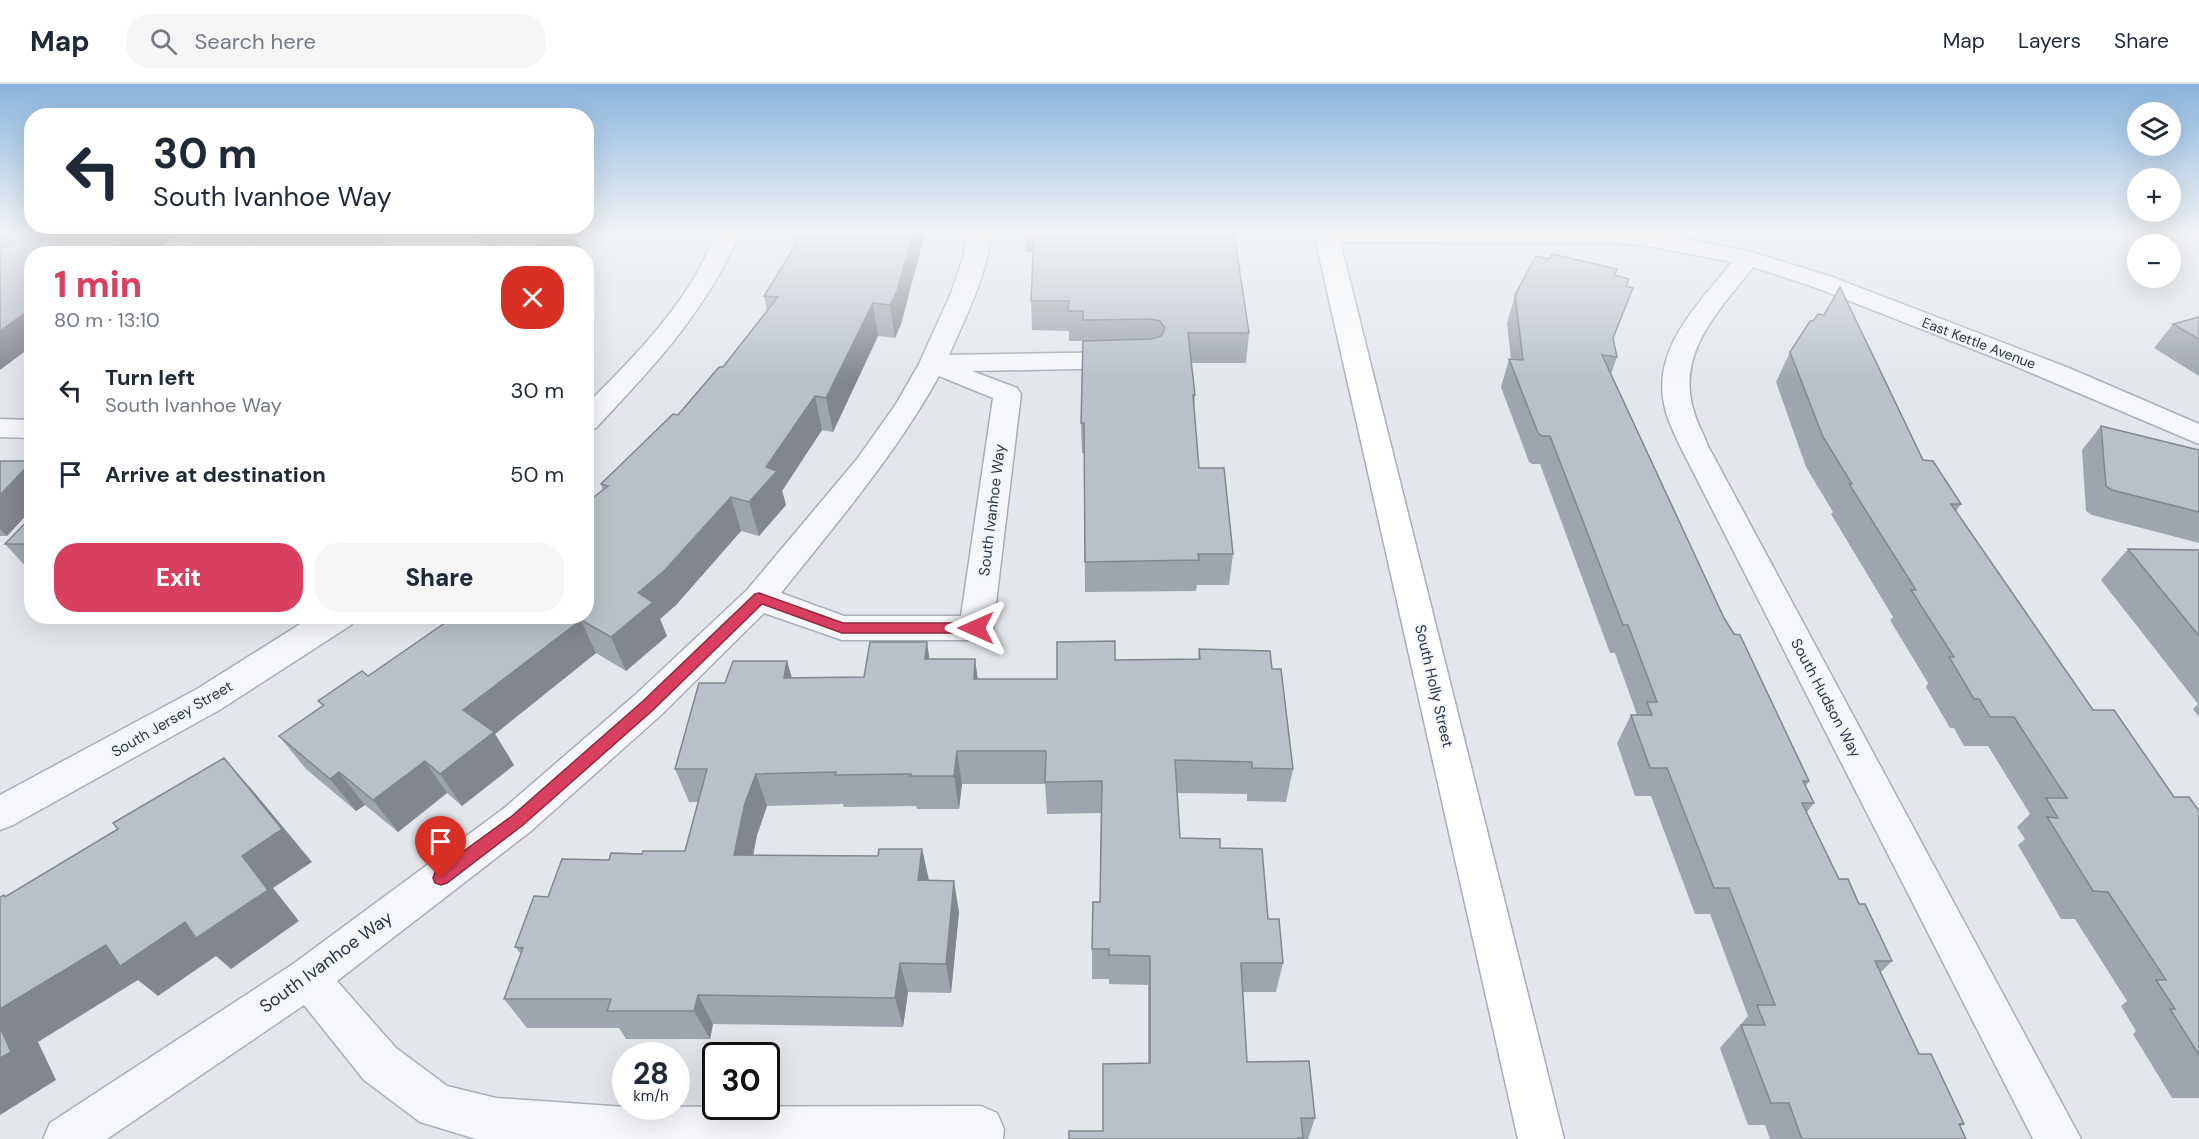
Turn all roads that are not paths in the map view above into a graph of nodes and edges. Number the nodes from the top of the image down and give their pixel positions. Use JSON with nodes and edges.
{"nodes":[{"id":1,"x":704,"y":282,"type":"edge"},
{"id":2,"x":967,"y":282,"type":"edge"},
{"id":3,"x":1338,"y":282,"type":"edge"},
{"id":4,"x":1729,"y":282,"type":"edge"},
{"id":5,"x":1824,"y":282,"type":"edge"},
{"id":6,"x":1149,"y":359,"type":"edge"},
{"id":7,"x":932,"y":364,"type":"junction"},
{"id":8,"x":594,"y":414,"type":"edge"},
{"id":9,"x":0,"y":428,"type":"edge"},
{"id":10,"x":24,"y":429,"type":"edge"},
{"id":11,"x":2199,"y":435,"type":"edge"},
{"id":12,"x":759,"y":598,"type":"junction"},
{"id":13,"x":326,"y":624,"type":"edge"},
{"id":14,"x":0,"y":814,"type":"edge"},
{"id":15,"x":308,"y":978,"type":"junction"},
{"id":16,"x":626,"y":1134,"type":"edge"},
{"id":17,"x":66,"y":1139,"type":"edge"},
{"id":18,"x":980,"y":1139,"type":"edge"},
{"id":19,"x":1541,"y":1139,"type":"edge"},
{"id":20,"x":2058,"y":1139,"type":"edge"}],
"edges":[{"from":1,"to":8,"type":"street"},
{"from":2,"to":7,"type":"street","name":"South Ivanhoe Way"},
{"from":3,"to":19,"type":"main road","name":"South Holly Street"},
{"from":4,"to":20,"type":"street","name":"South Hudson Way"},
{"from":5,"to":11,"type":"street","name":"East Kettle Avenue"},
{"from":6,"to":7,"type":"street"},
{"from":7,"to":12,"type":"street","name":"South Ivanhoe Way"},
{"from":7,"to":12,"type":"street","name":"South Ivanhoe Way"},
{"from":9,"to":10,"type":"street"},
{"from":12,"to":15,"type":"street","name":"South Ivanhoe Way"},
{"from":13,"to":14,"type":"street","name":"South Jersey Street"},
{"from":15,"to":16,"type":"street"},
{"from":15,"to":17,"type":"street","name":"South Ivanhoe Way"},
{"from":16,"to":18,"type":"street"}]}
